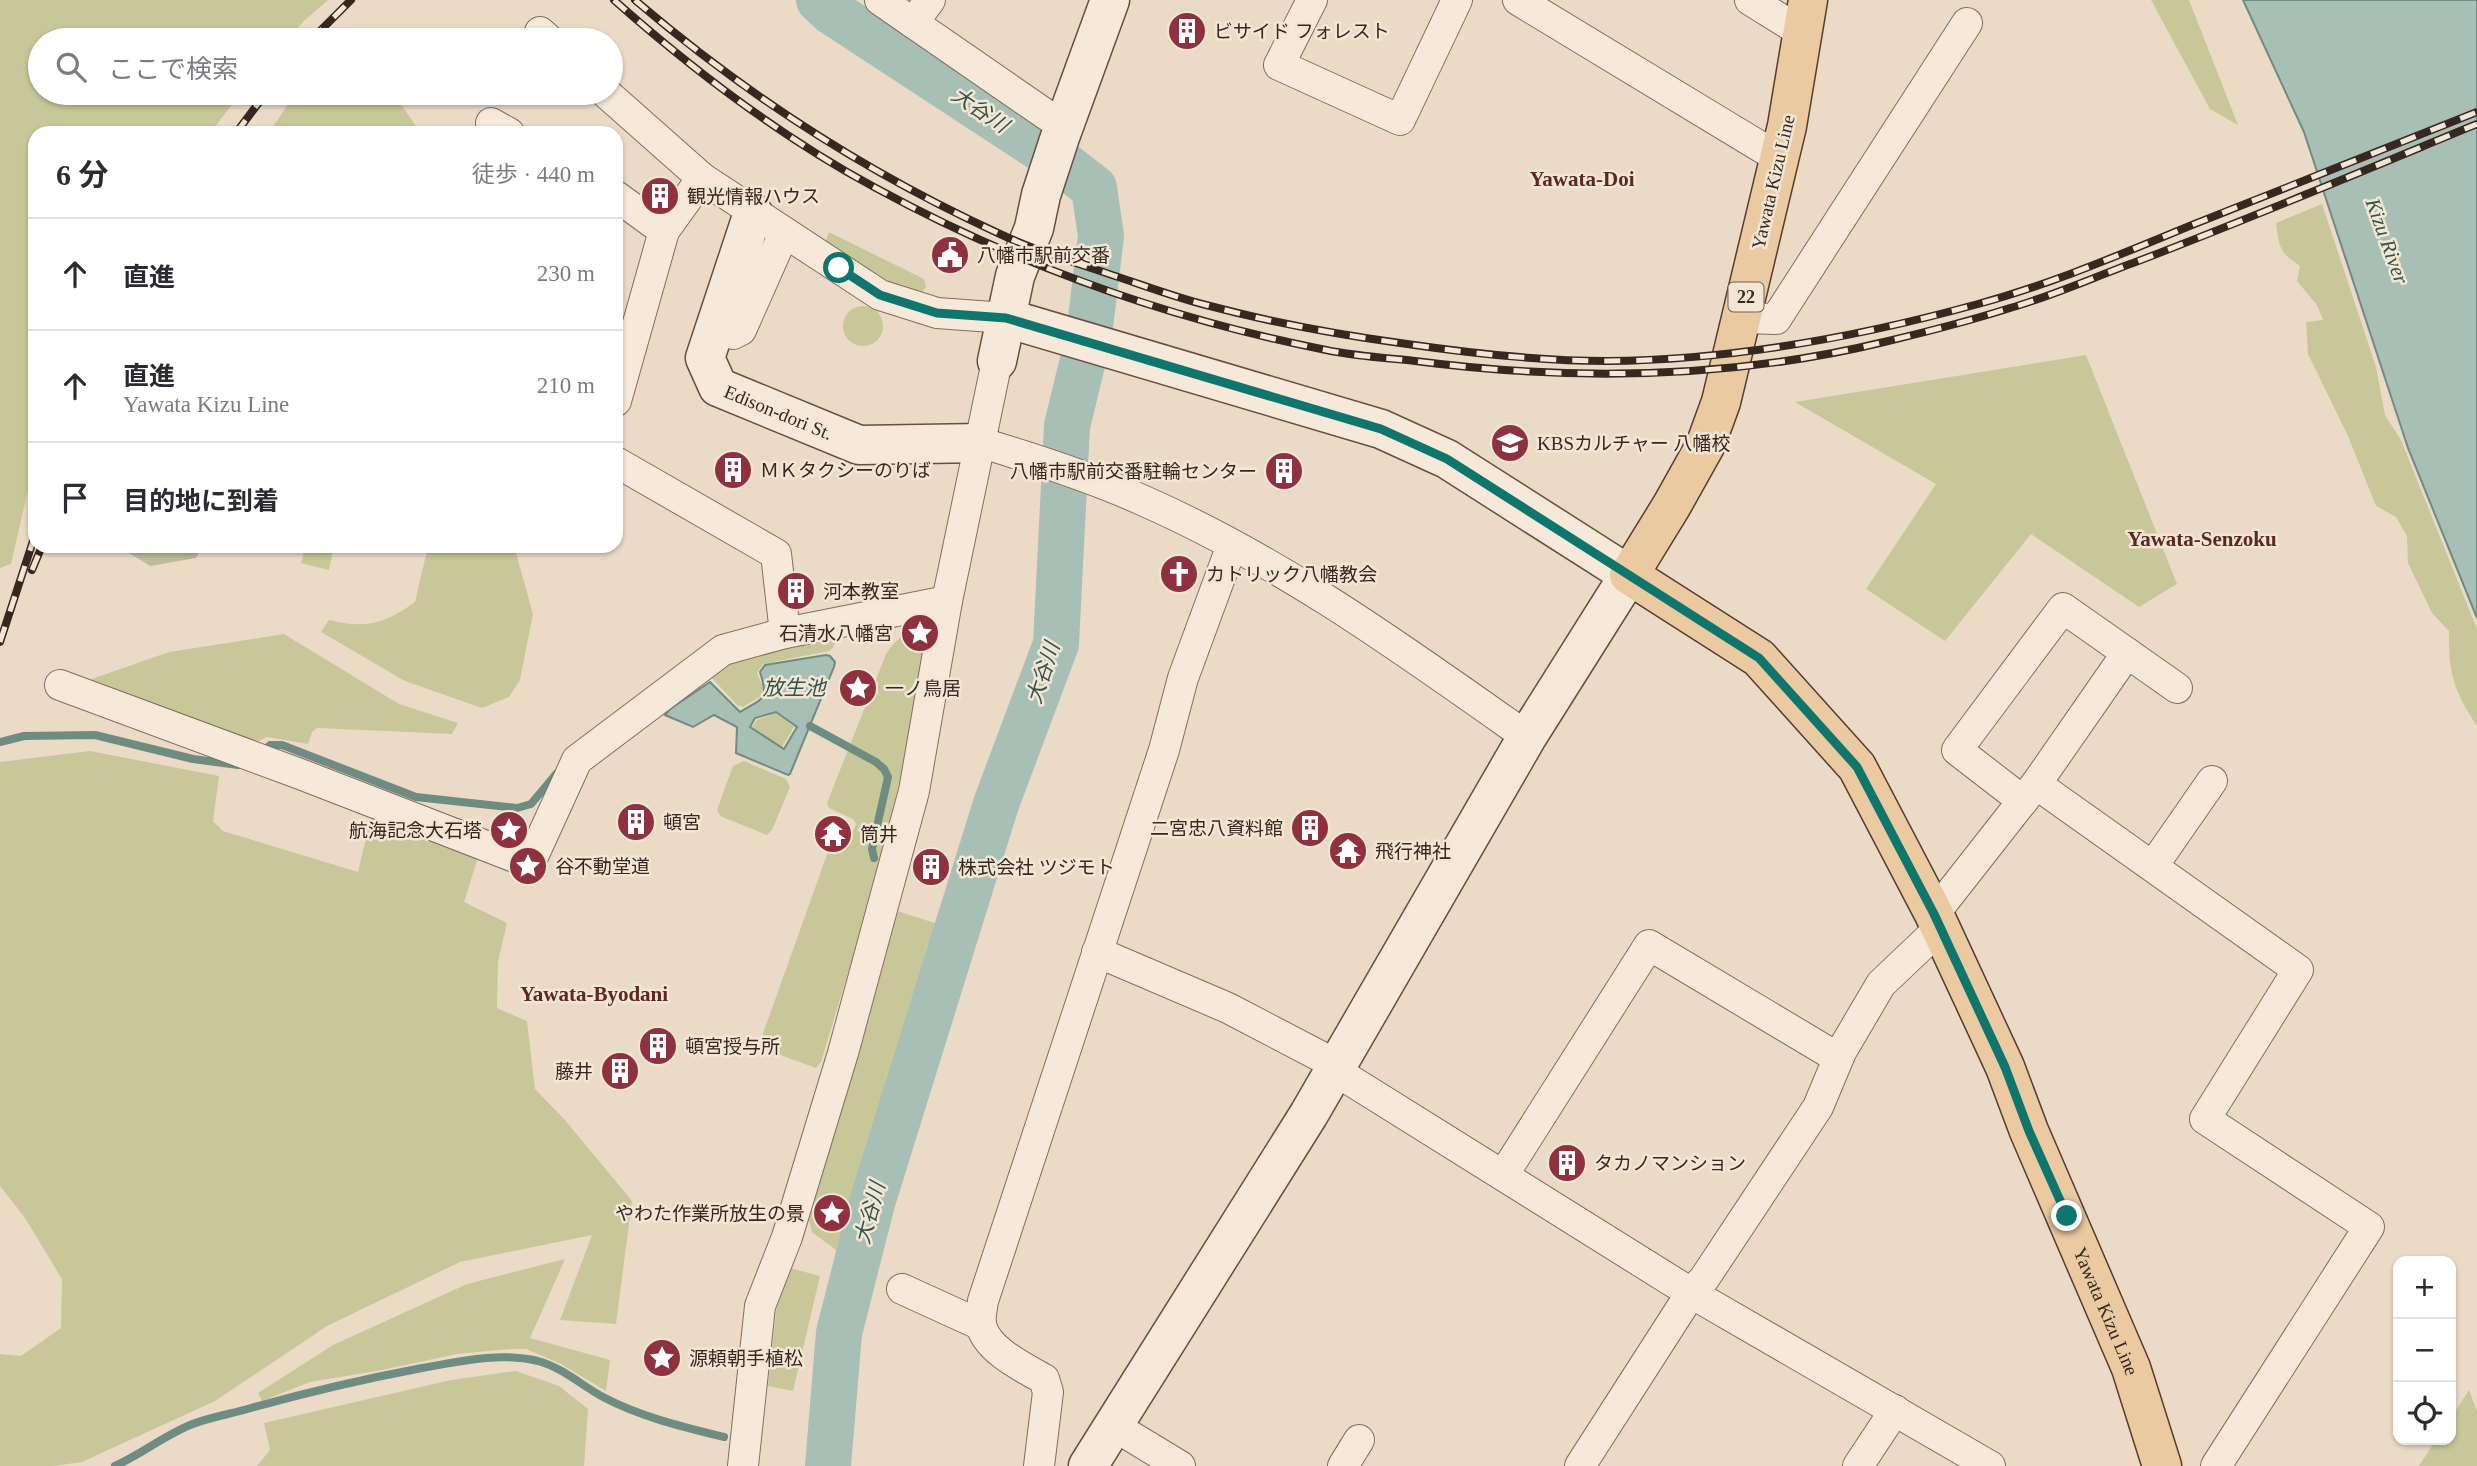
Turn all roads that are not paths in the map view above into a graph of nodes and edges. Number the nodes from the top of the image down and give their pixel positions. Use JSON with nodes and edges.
{"nodes":[{"id":1,"x":880,"y":0,"type":"edge"},
{"id":2,"x":1110,"y":0,"type":"edge"},
{"id":3,"x":1311,"y":0,"type":"edge"},
{"id":4,"x":1457,"y":0,"type":"edge"},
{"id":5,"x":1518,"y":0,"type":"edge"},
{"id":6,"x":1750,"y":0,"type":"edge"},
{"id":7,"x":922,"y":12,"type":"edge"},
{"id":8,"x":1805,"y":16,"type":"edge"},
{"id":9,"x":1966,"y":23,"type":"dead end"},
{"id":10,"x":620,"y":105,"type":"edge"},
{"id":11,"x":1062,"y":132,"type":"junction"},
{"id":12,"x":1779,"y":158,"type":"junction"},
{"id":13,"x":702,"y":178,"type":"junction"},
{"id":14,"x":623,"y":201,"type":"edge"},
{"id":15,"x":769,"y":223,"type":"junction"},
{"id":16,"x":664,"y":231,"type":"junction"},
{"id":17,"x":1006,"y":318,"type":"junction"},
{"id":18,"x":1741,"y":318,"type":"junction"},
{"id":19,"x":997,"y":361,"type":"joint"},
{"id":20,"x":623,"y":376,"type":"edge"},
{"id":21,"x":982,"y":443,"type":"junction"},
{"id":22,"x":623,"y":466,"type":"edge"},
{"id":23,"x":1232,"y":545,"type":"junction"},
{"id":24,"x":1629,"y":575,"type":"junction"},
{"id":25,"x":947,"y":601,"type":"junction"},
{"id":26,"x":785,"y":632,"type":"junction"},
{"id":27,"x":2127,"y":653,"type":"junction"},
{"id":28,"x":60,"y":685,"type":"dead end"},
{"id":29,"x":2177,"y":688,"type":"dead end"},
{"id":30,"x":1527,"y":737,"type":"junction"},
{"id":31,"x":2212,"y":781,"type":"dead end"},
{"id":32,"x":2029,"y":793,"type":"junction"},
{"id":33,"x":2153,"y":866,"type":"junction"},
{"id":34,"x":1937,"y":921,"type":"junction"},
{"id":35,"x":1097,"y":952,"type":"junction"},
{"id":36,"x":1838,"y":1058,"type":"junction"},
{"id":37,"x":1336,"y":1068,"type":"junction"},
{"id":38,"x":1504,"y":1174,"type":"junction"},
{"id":39,"x":902,"y":1289,"type":"dead end"},
{"id":40,"x":1691,"y":1293,"type":"junction"},
{"id":41,"x":981,"y":1325,"type":"junction"},
{"id":42,"x":1895,"y":1410,"type":"junction"},
{"id":43,"x":1114,"y":1426,"type":"junction"},
{"id":44,"x":1359,"y":1440,"type":"dead end"},
{"id":45,"x":743,"y":1466,"type":"edge"},
{"id":46,"x":1039,"y":1466,"type":"edge"},
{"id":47,"x":1088,"y":1466,"type":"edge"},
{"id":48,"x":1180,"y":1466,"type":"edge"},
{"id":49,"x":1343,"y":1466,"type":"edge"},
{"id":50,"x":1580,"y":1466,"type":"edge"},
{"id":51,"x":1858,"y":1466,"type":"edge"},
{"id":52,"x":1990,"y":1466,"type":"edge"},
{"id":53,"x":2162,"y":1466,"type":"edge"},
{"id":54,"x":2217,"y":1466,"type":"edge"}],
"edges":[{"from":1,"to":7,"type":"street"},
{"from":2,"to":11,"type":"street"},
{"from":3,"to":4,"type":"street"},
{"from":5,"to":12,"type":"street"},
{"from":6,"to":8,"type":"street"},
{"from":7,"to":11,"type":"street"},
{"from":8,"to":12,"type":"main road","name":"Yawata Kizu Line","number":"22"},
{"from":9,"to":18,"type":"street"},
{"from":10,"to":13,"type":"street"},
{"from":11,"to":17,"type":"street"},
{"from":12,"to":18,"type":"main road","name":"Yawata Kizu Line","number":"22"},
{"from":13,"to":15,"type":"street"},
{"from":13,"to":16,"type":"street"},
{"from":14,"to":16,"type":"street"},
{"from":15,"to":17,"type":"street"},
{"from":15,"to":21,"type":"street","name":"Edison-dori St."},
{"from":16,"to":20,"type":"street"},
{"from":17,"to":19,"type":"street"},
{"from":17,"to":24,"type":"street"},
{"from":18,"to":24,"type":"main road","name":"Yawata Kizu Line","number":"22"},
{"from":19,"to":21,"type":"street"},
{"from":21,"to":23,"type":"street"},
{"from":21,"to":25,"type":"street"},
{"from":22,"to":26,"type":"street"},
{"from":23,"to":30,"type":"street"},
{"from":23,"to":35,"type":"street"},
{"from":24,"to":30,"type":"street"},
{"from":24,"to":34,"type":"main road","name":"Yawata Kizu Line"},
{"from":25,"to":26,"type":"street"},
{"from":25,"to":45,"type":"street"},
{"from":26,"to":28,"type":"street"},
{"from":27,"to":29,"type":"street"},
{"from":27,"to":32,"type":"street"},
{"from":27,"to":32,"type":"street"},
{"from":30,"to":37,"type":"street"},
{"from":31,"to":33,"type":"street"},
{"from":32,"to":33,"type":"street"},
{"from":32,"to":34,"type":"street"},
{"from":33,"to":54,"type":"street"},
{"from":34,"to":36,"type":"street"},
{"from":34,"to":53,"type":"main road","name":"Yawata Kizu Line"},
{"from":35,"to":37,"type":"street"},
{"from":35,"to":41,"type":"street"},
{"from":36,"to":38,"type":"street"},
{"from":36,"to":40,"type":"street"},
{"from":37,"to":38,"type":"street"},
{"from":37,"to":43,"type":"street"},
{"from":38,"to":40,"type":"street"},
{"from":39,"to":41,"type":"street"},
{"from":40,"to":42,"type":"street"},
{"from":40,"to":50,"type":"street"},
{"from":41,"to":46,"type":"street"},
{"from":42,"to":51,"type":"street"},
{"from":42,"to":52,"type":"street"},
{"from":43,"to":47,"type":"street"},
{"from":43,"to":48,"type":"street"},
{"from":44,"to":49,"type":"street"}]}
